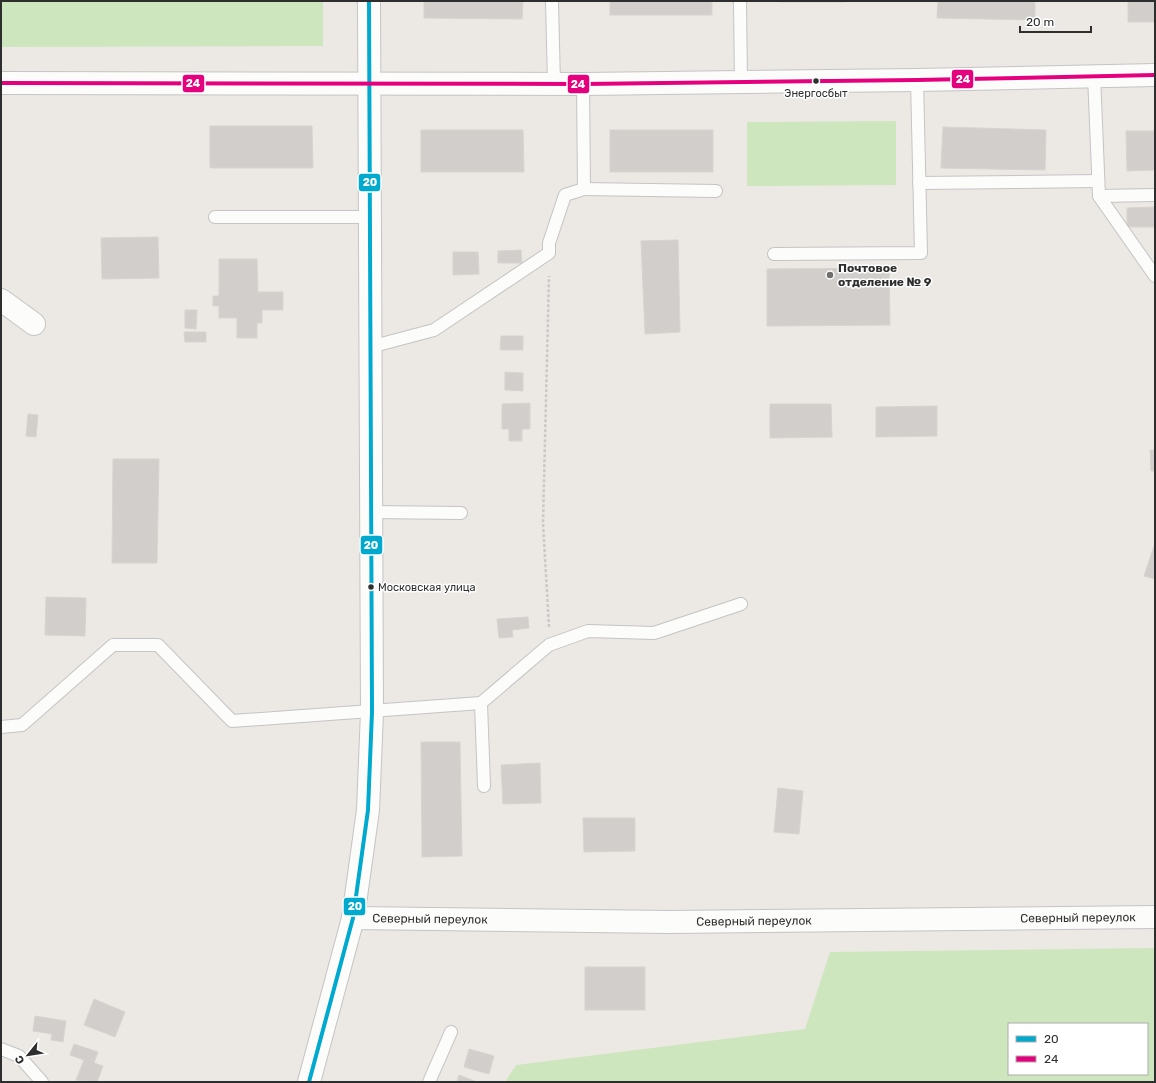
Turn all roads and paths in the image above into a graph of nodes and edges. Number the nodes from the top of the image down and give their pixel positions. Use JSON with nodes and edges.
{"nodes":[{"id":1,"x":369,"y":1,"type":"edge"},
{"id":2,"x":552,"y":1,"type":"edge"},
{"id":3,"x":740,"y":1,"type":"edge"},
{"id":4,"x":1155,"y":75,"type":"edge"},
{"id":5,"x":1094,"y":76,"type":"junction"},
{"id":6,"x":917,"y":80,"type":"junction"},
{"id":7,"x":741,"y":82,"type":"junction"},
{"id":8,"x":1,"y":83,"type":"edge"},
{"id":9,"x":369,"y":84,"type":"junction"},
{"id":10,"x":554,"y":84,"type":"junction"},
{"id":11,"x":584,"y":84,"type":"junction"},
{"id":12,"x":1098,"y":181,"type":"junction"},
{"id":13,"x":919,"y":183,"type":"junction"},
{"id":14,"x":584,"y":189,"type":"junction"},
{"id":15,"x":716,"y":191,"type":"dead end"},
{"id":16,"x":1099,"y":196,"type":"junction"},
{"id":17,"x":1155,"y":196,"type":"edge"},
{"id":18,"x":215,"y":217,"type":"dead end"},
{"id":19,"x":370,"y":217,"type":"junction"},
{"id":20,"x":549,"y":253,"type":"junction"},
{"id":21,"x":774,"y":254,"type":"dead end"},
{"id":22,"x":1155,"y":276,"type":"edge"},
{"id":23,"x":1,"y":300,"type":"edge"},
{"id":24,"x":34,"y":324,"type":"dead end"},
{"id":25,"x":370,"y":347,"type":"junction"},
{"id":26,"x":371,"y":512,"type":"junction"},
{"id":27,"x":461,"y":512,"type":"dead end"},
{"id":28,"x":741,"y":604,"type":"dead end"},
{"id":29,"x":550,"y":645,"type":"junction"},
{"id":30,"x":481,"y":703,"type":"junction"},
{"id":31,"x":372,"y":712,"type":"junction"},
{"id":32,"x":1,"y":727,"type":"edge"},
{"id":33,"x":484,"y":786,"type":"dead end"},
{"id":34,"x":1155,"y":917,"type":"edge"},
{"id":35,"x":354,"y":918,"type":"junction"},
{"id":36,"x":451,"y":1032,"type":"dead end"},
{"id":37,"x":1,"y":1049,"type":"edge"},
{"id":38,"x":42,"y":1082,"type":"edge"},
{"id":39,"x":309,"y":1082,"type":"edge"},
{"id":40,"x":429,"y":1082,"type":"edge"}],
"edges":[{"from":1,"to":9,"type":"main road"},
{"from":2,"to":10,"type":"lane"},
{"from":3,"to":7,"type":"lane"},
{"from":4,"to":5,"type":"main road"},
{"from":5,"to":6,"type":"main road"},
{"from":5,"to":12,"type":"lane"},
{"from":6,"to":7,"type":"main road"},
{"from":6,"to":13,"type":"lane"},
{"from":7,"to":11,"type":"main road"},
{"from":8,"to":9,"type":"main road"},
{"from":9,"to":10,"type":"main road"},
{"from":9,"to":19,"type":"main road"},
{"from":10,"to":11,"type":"main road"},
{"from":11,"to":14,"type":"lane"},
{"from":12,"to":13,"type":"lane"},
{"from":12,"to":16,"type":"lane"},
{"from":13,"to":21,"type":"lane"},
{"from":14,"to":15,"type":"lane"},
{"from":14,"to":20,"type":"lane"},
{"from":16,"to":17,"type":"lane"},
{"from":16,"to":22,"type":"lane"},
{"from":18,"to":19,"type":"lane"},
{"from":19,"to":25,"type":"main road"},
{"from":20,"to":25,"type":"lane"},
{"from":20,"to":29,"type":"path"},
{"from":23,"to":24,"type":"main road"},
{"from":25,"to":26,"type":"main road"},
{"from":26,"to":27,"type":"lane"},
{"from":26,"to":31,"type":"main road"},
{"from":28,"to":29,"type":"lane"},
{"from":29,"to":30,"type":"lane"},
{"from":30,"to":31,"type":"lane"},
{"from":30,"to":33,"type":"lane"},
{"from":31,"to":32,"type":"lane"},
{"from":31,"to":35,"type":"main road"},
{"from":34,"to":35,"type":"main road","name":"Северный переулок"},
{"from":35,"to":39,"type":"main road"},
{"from":36,"to":40,"type":"lane"},
{"from":37,"to":38,"type":"lane"}]}
